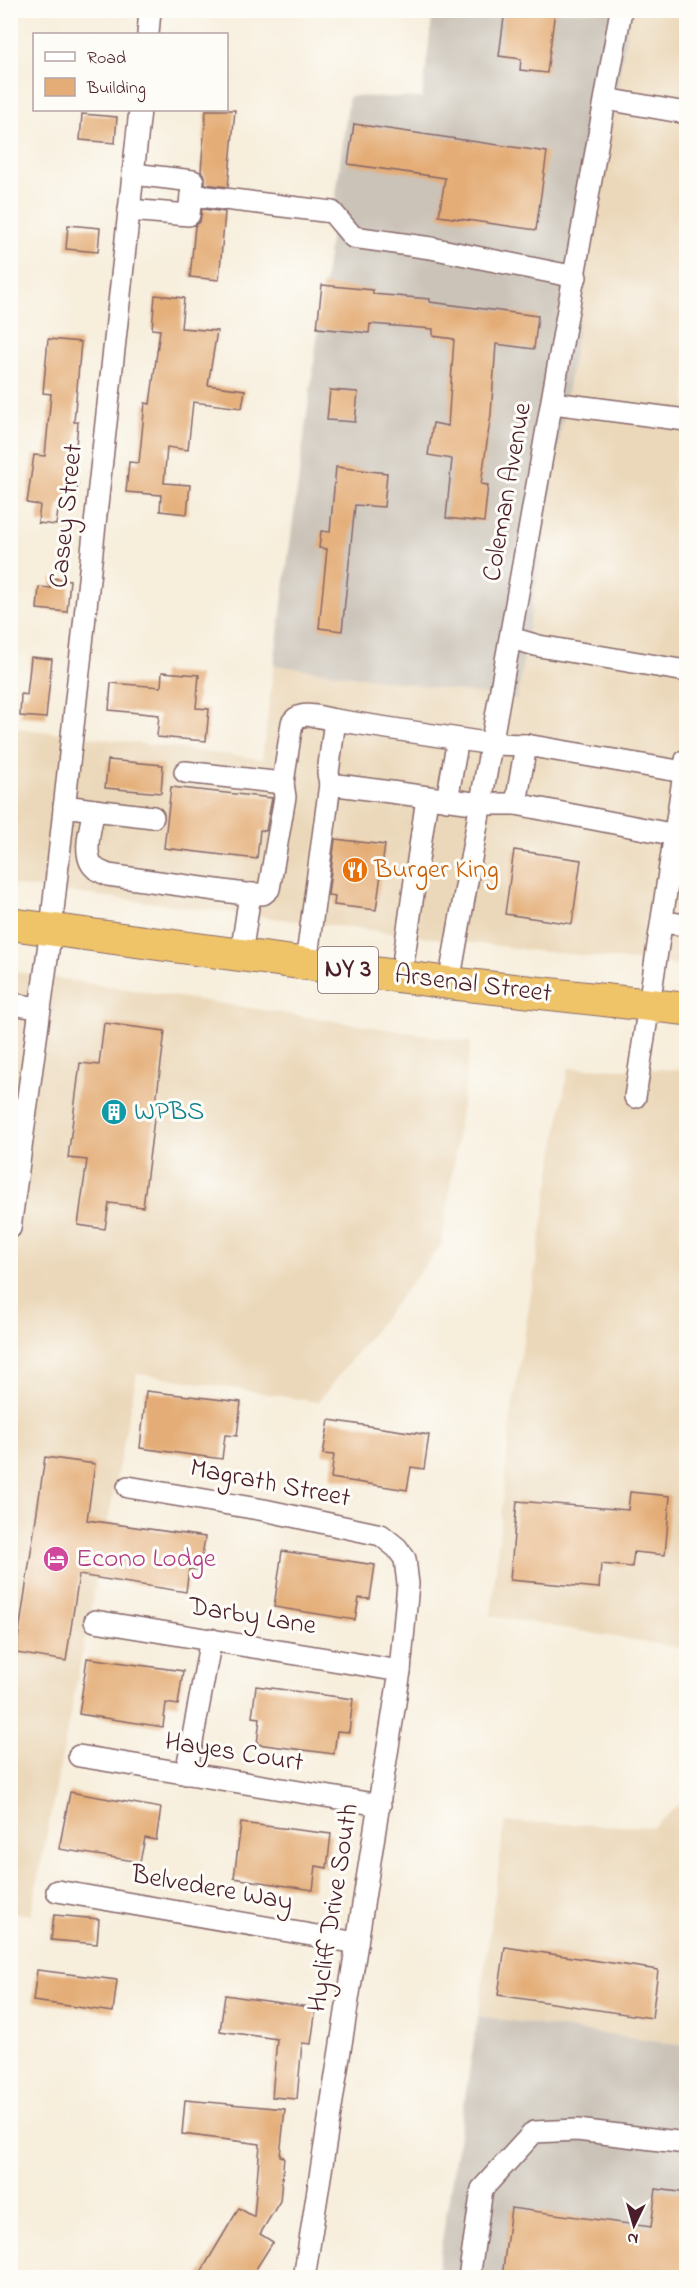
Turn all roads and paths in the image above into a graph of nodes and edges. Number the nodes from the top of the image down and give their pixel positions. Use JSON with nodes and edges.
{"nodes":[{"id":1,"x":150,"y":10,"type":"edge"},
{"id":2,"x":621,"y":10,"type":"edge"},
{"id":3,"x":148,"y":33,"type":"edge"},
{"id":4,"x":606,"y":99,"type":"junction"},
{"id":5,"x":140,"y":111,"type":"edge"},
{"id":6,"x":687,"y":113,"type":"edge"},
{"id":7,"x":133,"y":174,"type":"junction"},
{"id":8,"x":191,"y":195,"type":"junction"},
{"id":9,"x":129,"y":210,"type":"junction"},
{"id":10,"x":576,"y":277,"type":"junction"},
{"id":11,"x":553,"y":403,"type":"junction"},
{"id":12,"x":687,"y":420,"type":"edge"},
{"id":13,"x":510,"y":638,"type":"junction"},
{"id":14,"x":687,"y":671,"type":"edge"},
{"id":15,"x":336,"y":720,"type":"junction"},
{"id":16,"x":458,"y":739,"type":"junction"},
{"id":17,"x":492,"y":744,"type":"junction"},
{"id":18,"x":526,"y":746,"type":"junction"},
{"id":19,"x":685,"y":766,"type":"edge"},
{"id":20,"x":185,"y":772,"type":"dead end"},
{"id":21,"x":283,"y":783,"type":"junction"},
{"id":22,"x":330,"y":784,"type":"junction"},
{"id":23,"x":437,"y":799,"type":"junction"},
{"id":24,"x":481,"y":804,"type":"junction"},
{"id":25,"x":516,"y":804,"type":"junction"},
{"id":26,"x":64,"y":806,"type":"junction"},
{"id":27,"x":94,"y":810,"type":"junction"},
{"id":28,"x":153,"y":817,"type":"dead end"},
{"id":29,"x":676,"y":835,"type":"junction"},
{"id":30,"x":250,"y":894,"type":"junction"},
{"id":31,"x":662,"y":922,"type":"junction"},
{"id":32,"x":10,"y":924,"type":"edge"},
{"id":33,"x":687,"y":925,"type":"edge"},
{"id":34,"x":51,"y":929,"type":"junction"},
{"id":35,"x":241,"y":955,"type":"junction"},
{"id":36,"x":306,"y":964,"type":"junction"},
{"id":37,"x":401,"y":977,"type":"junction"},
{"id":38,"x":449,"y":983,"type":"junction"},
{"id":39,"x":10,"y":1004,"type":"edge"},
{"id":40,"x":649,"y":1006,"type":"junction"},
{"id":41,"x":40,"y":1008,"type":"junction"},
{"id":42,"x":687,"y":1009,"type":"edge"},
{"id":43,"x":635,"y":1097,"type":"dead end"},
{"id":44,"x":15,"y":1155,"type":"edge"},
{"id":45,"x":10,"y":1228,"type":"edge"},
{"id":46,"x":128,"y":1487,"type":"dead end"},
{"id":47,"x":397,"y":1548,"type":"joint"},
{"id":48,"x":95,"y":1621,"type":"dead end"},
{"id":49,"x":211,"y":1639,"type":"junction"},
{"id":50,"x":400,"y":1671,"type":"junction"},
{"id":51,"x":79,"y":1756,"type":"dead end"},
{"id":52,"x":186,"y":1774,"type":"junction"},
{"id":53,"x":380,"y":1805,"type":"junction"},
{"id":54,"x":57,"y":1891,"type":"dead end"},
{"id":55,"x":357,"y":1942,"type":"junction"},
{"id":56,"x":687,"y":2143,"type":"edge"},
{"id":57,"x":304,"y":2277,"type":"edge"},
{"id":58,"x":469,"y":2277,"type":"edge"}],
"edges":[{"from":1,"to":3,"type":"street"},
{"from":2,"to":4,"type":"street","name":"Coleman Avenue"},
{"from":4,"to":6,"type":"street"},
{"from":4,"to":10,"type":"street","name":"Coleman Avenue"},
{"from":5,"to":7,"type":"street","name":"Casey Street"},
{"from":7,"to":8,"type":"street"},
{"from":7,"to":9,"type":"street","name":"Casey Street"},
{"from":8,"to":9,"type":"street"},
{"from":8,"to":10,"type":"street"},
{"from":9,"to":26,"type":"street","name":"Casey Street"},
{"from":10,"to":11,"type":"street","name":"Coleman Avenue"},
{"from":11,"to":12,"type":"street"},
{"from":11,"to":13,"type":"street","name":"Coleman Avenue"},
{"from":13,"to":14,"type":"street"},
{"from":13,"to":17,"type":"street","name":"Coleman Avenue"},
{"from":15,"to":16,"type":"street"},
{"from":15,"to":21,"type":"street"},
{"from":15,"to":22,"type":"street"},
{"from":16,"to":17,"type":"street"},
{"from":16,"to":23,"type":"street"},
{"from":17,"to":18,"type":"street"},
{"from":17,"to":24,"type":"street","name":"Coleman Avenue"},
{"from":18,"to":19,"type":"street"},
{"from":18,"to":25,"type":"street"},
{"from":19,"to":29,"type":"street"},
{"from":20,"to":21,"type":"street"},
{"from":21,"to":30,"type":"street"},
{"from":22,"to":23,"type":"street"},
{"from":22,"to":36,"type":"street"},
{"from":23,"to":24,"type":"street"},
{"from":23,"to":37,"type":"street"},
{"from":24,"to":25,"type":"street"},
{"from":24,"to":38,"type":"street","name":"Coleman Avenue"},
{"from":25,"to":29,"type":"street"},
{"from":26,"to":27,"type":"street"},
{"from":26,"to":34,"type":"street","name":"Casey Street"},
{"from":27,"to":28,"type":"street"},
{"from":27,"to":30,"type":"street"},
{"from":29,"to":31,"type":"street"},
{"from":30,"to":35,"type":"street"},
{"from":31,"to":33,"type":"street"},
{"from":31,"to":40,"type":"street"},
{"from":32,"to":34,"type":"highway","name":"Arsenal Street","number":"NY 3"},
{"from":34,"to":35,"type":"highway","name":"Arsenal Street","number":"NY 3"},
{"from":34,"to":41,"type":"street","name":"Casey Street"},
{"from":35,"to":36,"type":"highway","name":"Arsenal Street","number":"NY 3"},
{"from":36,"to":37,"type":"highway","name":"Arsenal Street","number":"NY 3"},
{"from":37,"to":38,"type":"highway","name":"Arsenal Street","number":"NY 3"},
{"from":38,"to":40,"type":"highway","name":"Arsenal Street","number":"NY 3"},
{"from":39,"to":41,"type":"street"},
{"from":40,"to":42,"type":"highway","name":"Arsenal Street","number":"NY 3"},
{"from":40,"to":43,"type":"street"},
{"from":41,"to":44,"type":"street","name":"Casey Street"},
{"from":44,"to":45,"type":"street","name":"Casey Street"},
{"from":46,"to":47,"type":"street","name":"Magrath Street"},
{"from":47,"to":50,"type":"street","name":"Hycliff Drive South"},
{"from":48,"to":49,"type":"street","name":"Darby Lane"},
{"from":49,"to":50,"type":"street","name":"Darby Lane"},
{"from":49,"to":52,"type":"street"},
{"from":50,"to":53,"type":"street","name":"Hycliff Drive South"},
{"from":51,"to":52,"type":"street","name":"Hayes Court"},
{"from":52,"to":53,"type":"street","name":"Hayes Court"},
{"from":53,"to":55,"type":"street","name":"Hycliff Drive South"},
{"from":54,"to":55,"type":"street","name":"Belvedere Way"},
{"from":55,"to":57,"type":"street","name":"Hycliff Drive South"},
{"from":56,"to":58,"type":"street"}]}
